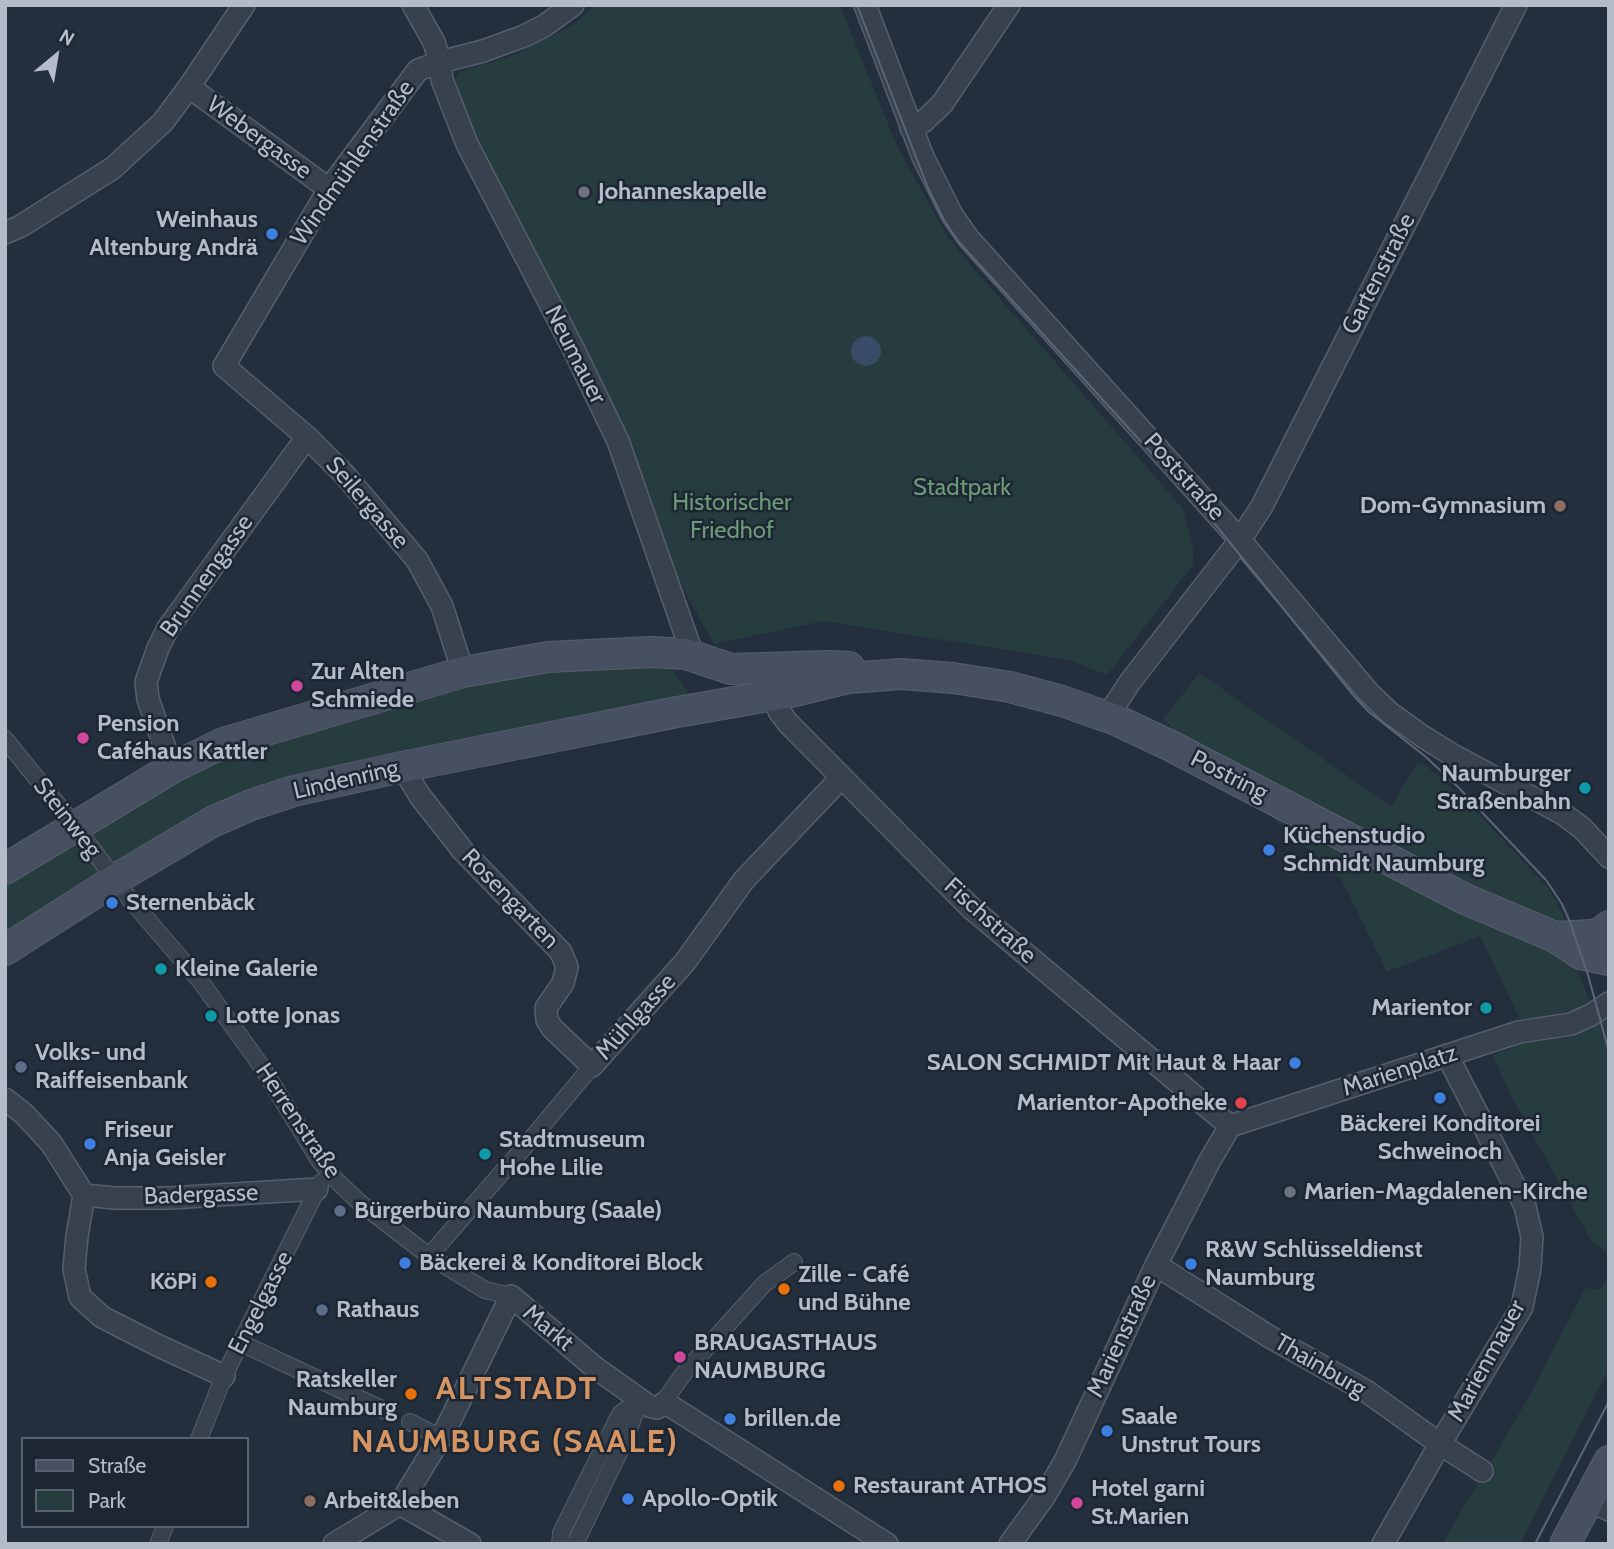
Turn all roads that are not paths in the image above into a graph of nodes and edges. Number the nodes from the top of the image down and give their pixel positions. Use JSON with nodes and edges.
{"nodes":[{"id":1,"x":244,"y":5,"type":"edge"},
{"id":2,"x":413,"y":5,"type":"edge"},
{"id":3,"x":573,"y":5,"type":"edge"},
{"id":4,"x":865,"y":5,"type":"edge"},
{"id":5,"x":1009,"y":5,"type":"edge"},
{"id":6,"x":1516,"y":5,"type":"edge"},
{"id":7,"x":440,"y":62,"type":"junction"},
{"id":8,"x":189,"y":87,"type":"junction"},
{"id":9,"x":911,"y":128,"type":"junction"},
{"id":10,"x":329,"y":189,"type":"junction"},
{"id":11,"x":5,"y":233,"type":"edge"},
{"id":12,"x":224,"y":366,"type":"joint"},
{"id":13,"x":307,"y":437,"type":"junction"},
{"id":14,"x":1240,"y":540,"type":"junction"},
{"id":15,"x":706,"y":661,"type":"junction"},
{"id":16,"x":463,"y":672,"type":"junction"},
{"id":17,"x":884,"y":674,"type":"joint"},
{"id":18,"x":775,"y":682,"type":"junction"},
{"id":19,"x":723,"y":704,"type":"junction"},
{"id":20,"x":1107,"y":717,"type":"junction"},
{"id":21,"x":5,"y":739,"type":"edge"},
{"id":22,"x":402,"y":767,"type":"junction"},
{"id":23,"x":172,"y":768,"type":"junction"},
{"id":24,"x":841,"y":778,"type":"junction"},
{"id":25,"x":75,"y":827,"type":"junction"},
{"id":26,"x":1609,"y":857,"type":"edge"},
{"id":27,"x":5,"y":869,"type":"edge"},
{"id":28,"x":121,"y":889,"type":"junction"},
{"id":29,"x":1609,"y":926,"type":"edge"},
{"id":30,"x":1555,"y":937,"type":"junction"},
{"id":31,"x":5,"y":950,"type":"edge"},
{"id":32,"x":1609,"y":960,"type":"edge"},
{"id":33,"x":1609,"y":1003,"type":"edge"},
{"id":34,"x":1447,"y":1055,"type":"junction"},
{"id":35,"x":593,"y":1066,"type":"junction"},
{"id":36,"x":5,"y":1099,"type":"edge"},
{"id":37,"x":1230,"y":1126,"type":"junction"},
{"id":38,"x":322,"y":1179,"type":"junction"},
{"id":39,"x":84,"y":1195,"type":"junction"},
{"id":40,"x":429,"y":1256,"type":"junction"},
{"id":41,"x":794,"y":1262,"type":"dead end"},
{"id":42,"x":1156,"y":1265,"type":"junction"},
{"id":43,"x":511,"y":1296,"type":"junction"},
{"id":44,"x":241,"y":1343,"type":"junction"},
{"id":45,"x":223,"y":1376,"type":"junction"},
{"id":46,"x":640,"y":1400,"type":"junction"},
{"id":47,"x":662,"y":1404,"type":"junction"},
{"id":48,"x":386,"y":1411,"type":"dead end"},
{"id":49,"x":410,"y":1422,"type":"dead end"},
{"id":50,"x":200,"y":1437,"type":"edge"},
{"id":51,"x":441,"y":1438,"type":"junction"},
{"id":52,"x":1440,"y":1444,"type":"junction"},
{"id":53,"x":1609,"y":1461,"type":"edge"},
{"id":54,"x":1482,"y":1471,"type":"dead end"},
{"id":55,"x":400,"y":1504,"type":"junction"},
{"id":56,"x":1599,"y":1505,"type":"edge"},
{"id":57,"x":334,"y":1544,"type":"edge"},
{"id":58,"x":470,"y":1544,"type":"edge"},
{"id":59,"x":561,"y":1544,"type":"edge"},
{"id":60,"x":575,"y":1544,"type":"edge"},
{"id":61,"x":887,"y":1544,"type":"edge"},
{"id":62,"x":1010,"y":1544,"type":"edge"},
{"id":63,"x":1383,"y":1544,"type":"edge"},
{"id":64,"x":1565,"y":1544,"type":"edge"}],
"edges":[{"from":1,"to":8,"type":"street"},
{"from":2,"to":7,"type":"street","name":"Neumauer"},
{"from":3,"to":7,"type":"street","name":"Windmühlenstraße"},
{"from":4,"to":9,"type":"street","name":"Poststraße"},
{"from":5,"to":9,"type":"street"},
{"from":6,"to":14,"type":"street","name":"Gartenstraße"},
{"from":7,"to":10,"type":"street","name":"Windmühlenstraße"},
{"from":7,"to":15,"type":"street","name":"Neumauer"},
{"from":8,"to":10,"type":"street","name":"Webergasse"},
{"from":8,"to":11,"type":"street"},
{"from":9,"to":14,"type":"street","name":"Poststraße"},
{"from":10,"to":12,"type":"street","name":"Windmühlenstraße"},
{"from":12,"to":13,"type":"street","name":"Seilergasse"},
{"from":13,"to":16,"type":"street","name":"Seilergasse"},
{"from":13,"to":23,"type":"street","name":"Brunnengasse"},
{"from":14,"to":20,"type":"street","name":"Gartenstraße"},
{"from":14,"to":26,"type":"street","name":"Poststraße"},
{"from":15,"to":16,"type":"main road","name":"Lindenring"},
{"from":15,"to":18,"type":"main road","name":"Lindenring"},
{"from":15,"to":19,"type":"main road"},
{"from":16,"to":23,"type":"main road","name":"Lindenring"},
{"from":17,"to":18,"type":"main road","name":"Lindenring"},
{"from":17,"to":20,"type":"main road","name":"Postring"},
{"from":18,"to":19,"type":"main road","name":"Lindenring"},
{"from":18,"to":24,"type":"street","name":"Fischstraße"},
{"from":19,"to":22,"type":"main road","name":"Lindenring"},
{"from":20,"to":30,"type":"main road","name":"Postring"},
{"from":21,"to":25,"type":"street","name":"Steinweg"},
{"from":22,"to":28,"type":"main road","name":"Lindenring"},
{"from":22,"to":35,"type":"street","name":"Rosengarten"},
{"from":23,"to":25,"type":"main road","name":"Lindenring"},
{"from":24,"to":35,"type":"street","name":"Mühlgasse"},
{"from":24,"to":37,"type":"street","name":"Fischstraße"},
{"from":25,"to":27,"type":"main road","name":"Lindenring"},
{"from":25,"to":28,"type":"street","name":"Steinweg"},
{"from":28,"to":31,"type":"main road","name":"Lindenring"},
{"from":28,"to":38,"type":"street","name":"Herrenstraße"},
{"from":29,"to":30,"type":"main road","name":"Postring"},
{"from":30,"to":32,"type":"main road","name":"Postring"},
{"from":33,"to":34,"type":"street","name":"Marienplatz"},
{"from":34,"to":37,"type":"street","name":"Marienplatz"},
{"from":34,"to":52,"type":"street","name":"Marienmauer"},
{"from":35,"to":40,"type":"street","name":"Mühlgasse"},
{"from":36,"to":39,"type":"street"},
{"from":37,"to":42,"type":"street","name":"Marienstraße"},
{"from":38,"to":39,"type":"street","name":"Badergasse"},
{"from":38,"to":40,"type":"street","name":"Herrenstraße"},
{"from":38,"to":44,"type":"street","name":"Engelgasse"},
{"from":39,"to":45,"type":"street"},
{"from":40,"to":43,"type":"street","name":"Herrenstraße"},
{"from":41,"to":47,"type":"street"},
{"from":42,"to":52,"type":"street","name":"Thainburg"},
{"from":42,"to":62,"type":"street","name":"Marienstraße"},
{"from":43,"to":46,"type":"street","name":"Markt"},
{"from":43,"to":51,"type":"street","name":"Markt"},
{"from":44,"to":45,"type":"street","name":"Engelgasse"},
{"from":44,"to":48,"type":"street"},
{"from":45,"to":50,"type":"street","name":"Engelgasse"},
{"from":46,"to":47,"type":"street"},
{"from":46,"to":59,"type":"street"},
{"from":46,"to":60,"type":"street"},
{"from":47,"to":61,"type":"street"},
{"from":49,"to":51,"type":"street"},
{"from":51,"to":55,"type":"street","name":"Markt"},
{"from":52,"to":54,"type":"street","name":"Thainburg"},
{"from":52,"to":63,"type":"street","name":"Marienmauer"},
{"from":53,"to":56,"type":"main road"},
{"from":55,"to":57,"type":"street","name":"Markt"},
{"from":55,"to":58,"type":"street"},
{"from":56,"to":64,"type":"main road"}]}
